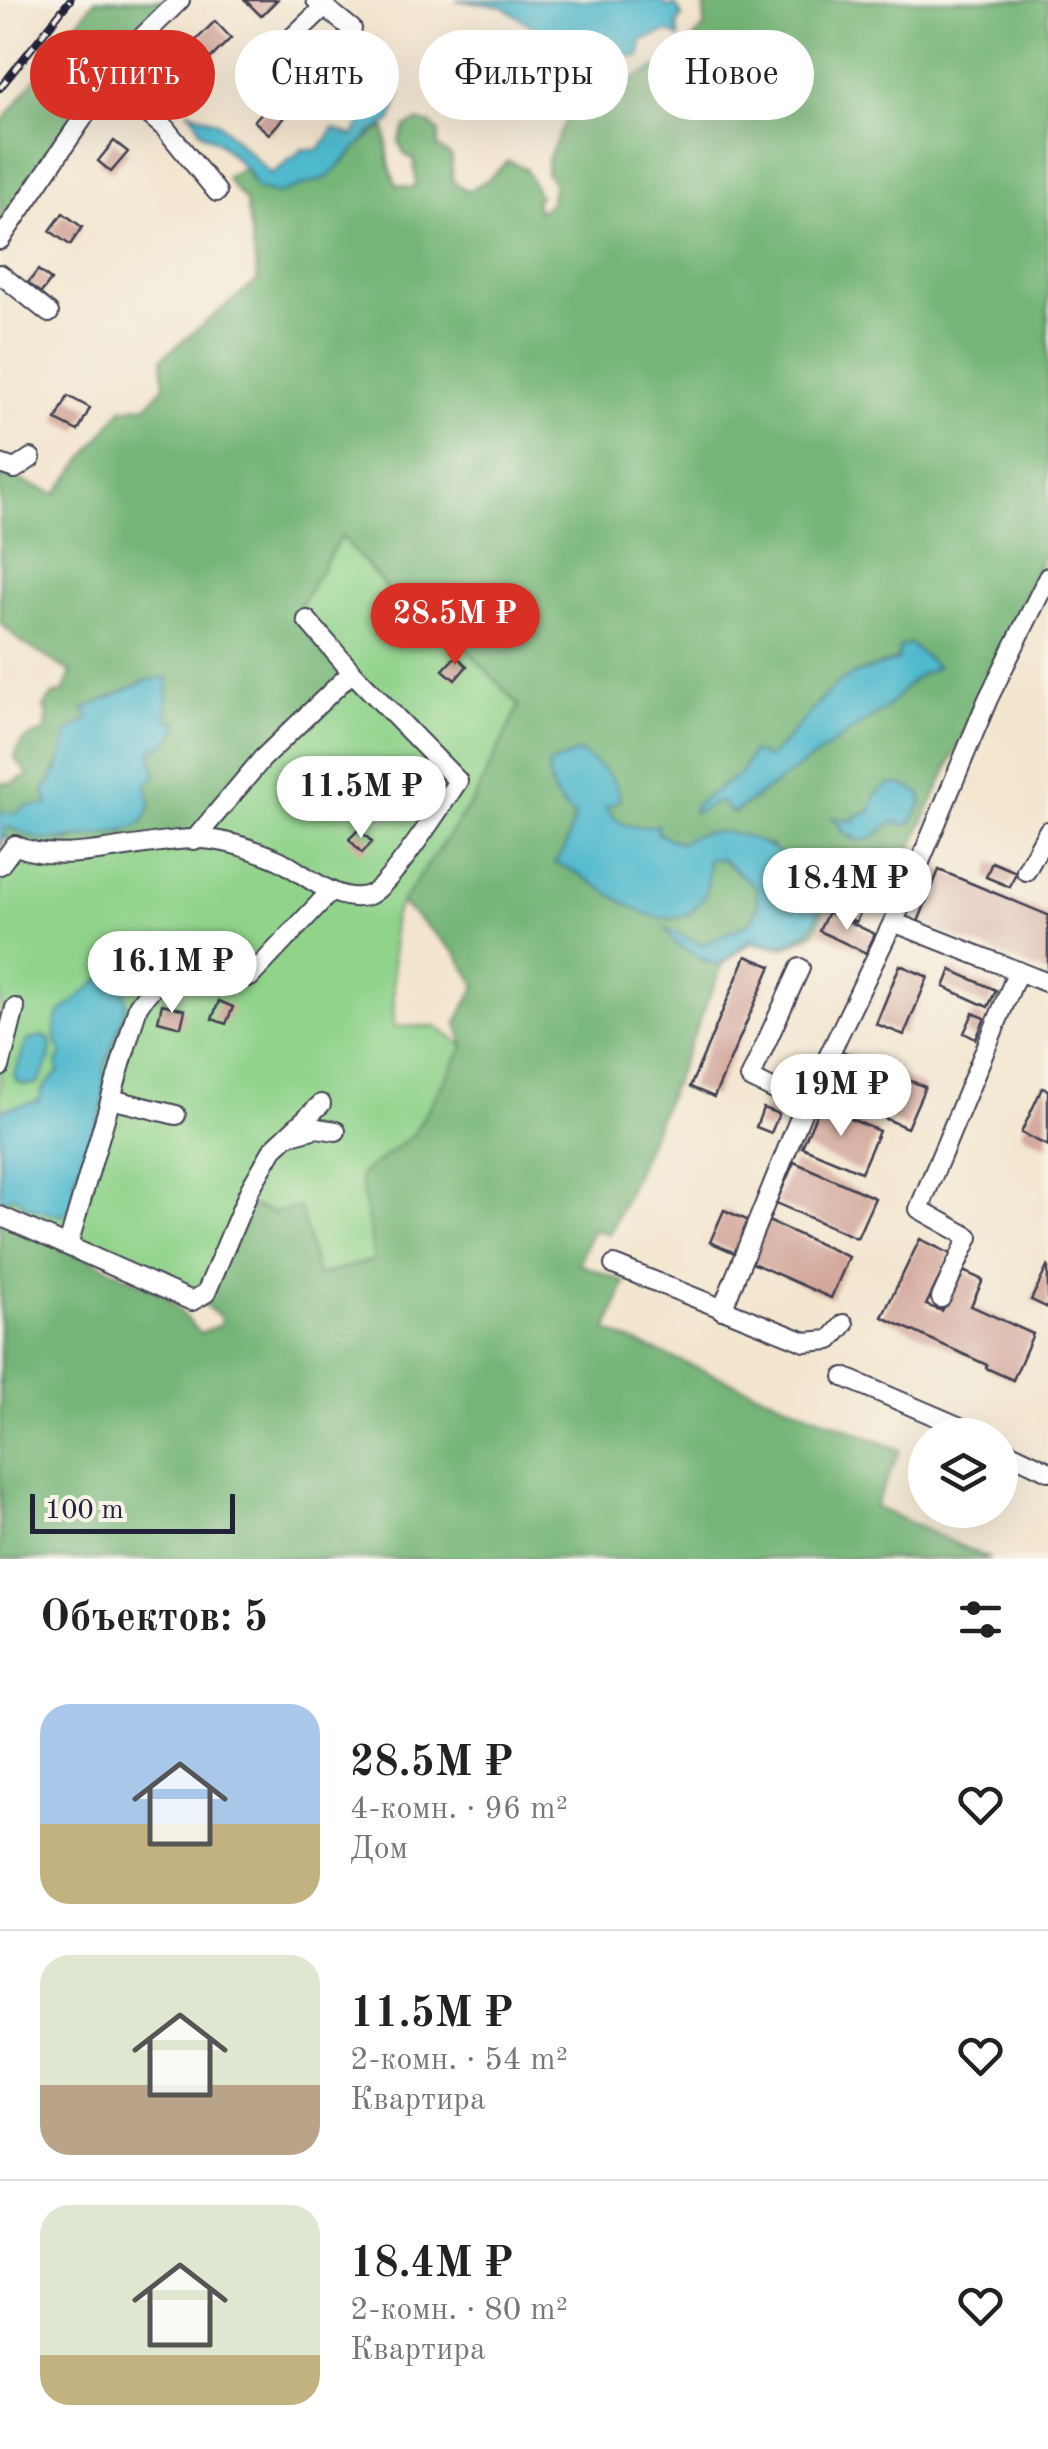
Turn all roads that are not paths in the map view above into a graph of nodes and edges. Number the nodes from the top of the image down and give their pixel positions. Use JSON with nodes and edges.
{"nodes":[{"id":1,"x":180,"y":0,"type":"edge"},
{"id":2,"x":320,"y":3,"type":"edge"},
{"id":3,"x":352,"y":29,"type":"dead end"},
{"id":4,"x":149,"y":30,"type":"edge"},
{"id":5,"x":295,"y":30,"type":"edge"},
{"id":6,"x":81,"y":120,"type":"edge"},
{"id":7,"x":156,"y":120,"type":"edge"},
{"id":8,"x":218,"y":192,"type":"dead end"},
{"id":9,"x":0,"y":240,"type":"edge"},
{"id":10,"x":0,"y":274,"type":"edge"},
{"id":11,"x":49,"y":313,"type":"dead end"},
{"id":12,"x":31,"y":458,"type":"dead end"},
{"id":13,"x":0,"y":464,"type":"edge"},
{"id":14,"x":1048,"y":578,"type":"edge"},
{"id":15,"x":307,"y":620,"type":"dead end"},
{"id":16,"x":352,"y":672,"type":"junction"},
{"id":17,"x":1048,"y":831,"type":"edge"},
{"id":18,"x":194,"y":840,"type":"junction"},
{"id":19,"x":0,"y":865,"type":"edge"},
{"id":20,"x":1026,"y":871,"type":"dead end"},
{"id":21,"x":331,"y":891,"type":"junction"},
{"id":22,"x":894,"y":922,"type":"junction"},
{"id":23,"x":800,"y":968,"type":"dead end"},
{"id":24,"x":1018,"y":971,"type":"junction"},
{"id":25,"x":1048,"y":983,"type":"edge"},
{"id":26,"x":15,"y":1008,"type":"dead end"},
{"id":27,"x":0,"y":1067,"type":"edge"},
{"id":28,"x":111,"y":1099,"type":"junction"},
{"id":29,"x":321,"y":1104,"type":"dead end"},
{"id":30,"x":805,"y":1104,"type":"junction"},
{"id":31,"x":176,"y":1115,"type":"dead end"},
{"id":32,"x":336,"y":1131,"type":"dead end"},
{"id":33,"x":286,"y":1136,"type":"junction"},
{"id":34,"x":0,"y":1216,"type":"edge"},
{"id":35,"x":68,"y":1245,"type":"junction"},
{"id":36,"x":614,"y":1265,"type":"dead end"},
{"id":37,"x":941,"y":1298,"type":"dead end"},
{"id":38,"x":722,"y":1310,"type":"junction"},
{"id":39,"x":844,"y":1324,"type":"dead end"},
{"id":40,"x":844,"y":1377,"type":"dead end"},
{"id":41,"x":940,"y":1418,"type":"edge"},
{"id":42,"x":1018,"y":1457,"type":"edge"},
{"id":43,"x":1048,"y":1472,"type":"edge"}],
"edges":[{"from":1,"to":4,"type":"street"},
{"from":2,"to":3,"type":"street"},
{"from":2,"to":5,"type":"street"},
{"from":6,"to":9,"type":"street"},
{"from":7,"to":8,"type":"street"},
{"from":10,"to":11,"type":"street"},
{"from":12,"to":13,"type":"street"},
{"from":14,"to":22,"type":"street"},
{"from":15,"to":16,"type":"street"},
{"from":16,"to":18,"type":"street"},
{"from":16,"to":21,"type":"street"},
{"from":17,"to":20,"type":"street"},
{"from":18,"to":19,"type":"street"},
{"from":18,"to":21,"type":"street"},
{"from":21,"to":28,"type":"street"},
{"from":22,"to":24,"type":"street"},
{"from":22,"to":30,"type":"street"},
{"from":23,"to":30,"type":"street"},
{"from":24,"to":25,"type":"street"},
{"from":24,"to":37,"type":"street"},
{"from":26,"to":27,"type":"street"},
{"from":28,"to":31,"type":"street"},
{"from":28,"to":35,"type":"street"},
{"from":29,"to":33,"type":"street"},
{"from":30,"to":38,"type":"street"},
{"from":32,"to":33,"type":"street"},
{"from":33,"to":35,"type":"street"},
{"from":34,"to":35,"type":"street"},
{"from":36,"to":38,"type":"street"},
{"from":38,"to":39,"type":"street"},
{"from":40,"to":41,"type":"street"},
{"from":42,"to":43,"type":"street"}]}
